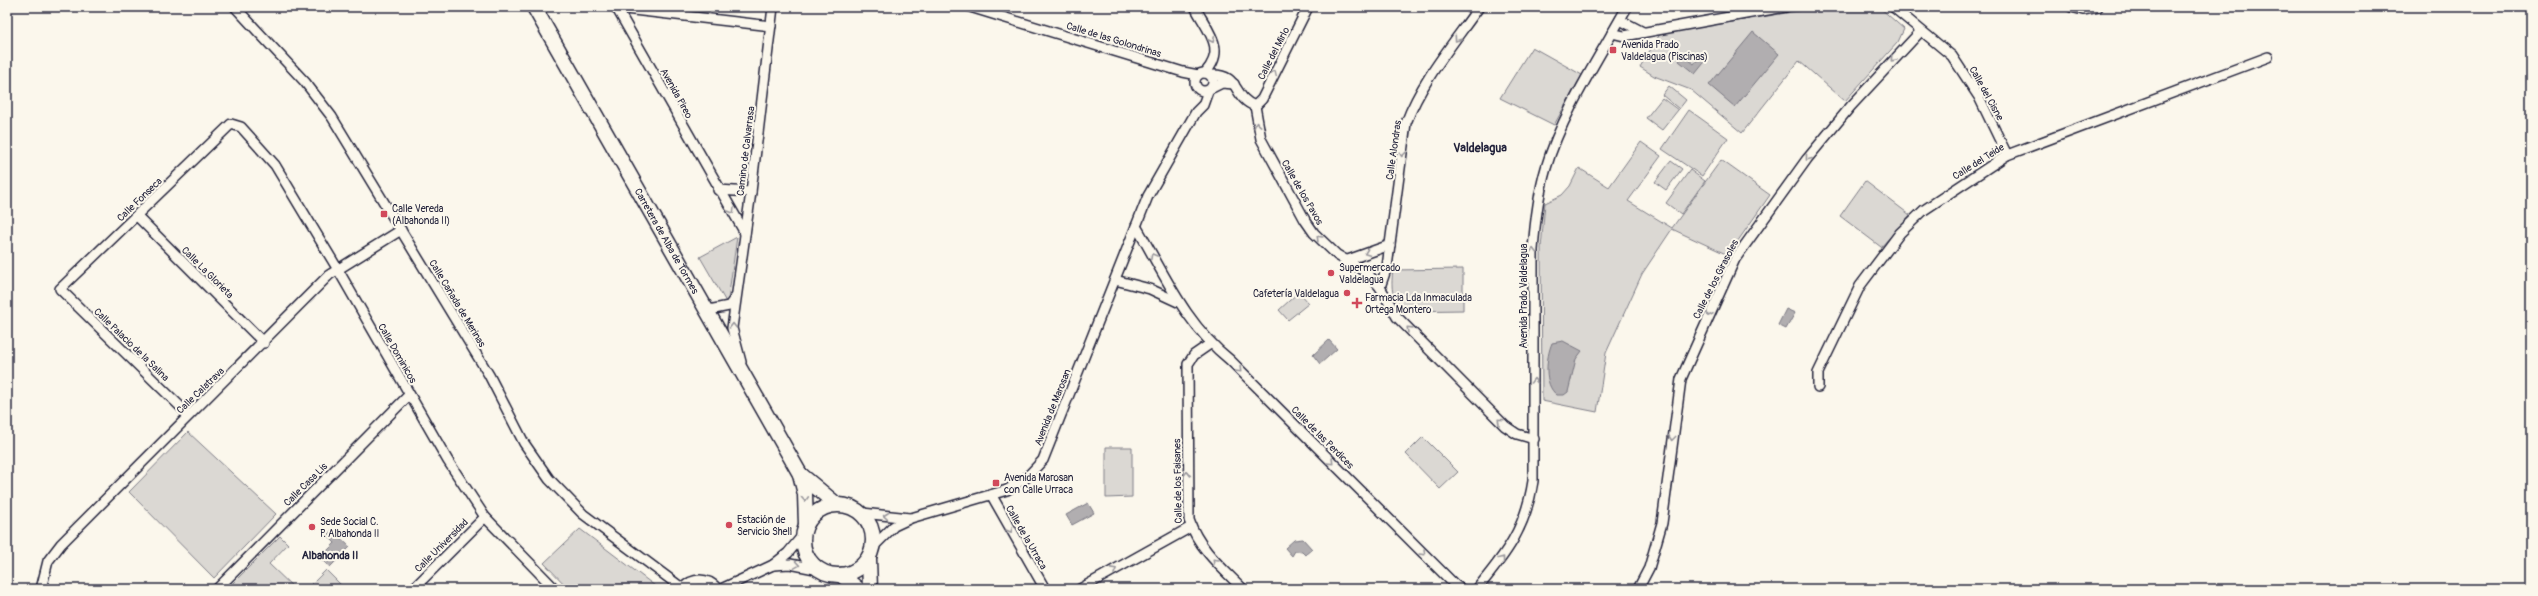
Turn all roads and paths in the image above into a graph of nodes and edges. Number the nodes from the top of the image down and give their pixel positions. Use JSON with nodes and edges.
{"nodes":[{"id":1,"x":235,"y":7,"type":"edge"},
{"id":2,"x":534,"y":7,"type":"edge"},
{"id":3,"x":616,"y":7,"type":"edge"},
{"id":4,"x":773,"y":7,"type":"edge"},
{"id":5,"x":970,"y":7,"type":"edge"},
{"id":6,"x":1195,"y":7,"type":"edge"},
{"id":7,"x":1308,"y":7,"type":"edge"},
{"id":8,"x":1479,"y":7,"type":"edge"},
{"id":9,"x":1627,"y":7,"type":"edge"},
{"id":10,"x":1785,"y":7,"type":"edge"},
{"id":11,"x":1893,"y":7,"type":"edge"},
{"id":12,"x":1901,"y":7,"type":"edge"},
{"id":13,"x":2071,"y":7,"type":"edge"},
{"id":14,"x":2098,"y":7,"type":"edge"},
{"id":15,"x":1751,"y":10,"type":"edge"},
{"id":16,"x":1904,"y":17,"type":"junction"},
{"id":17,"x":1620,"y":20,"type":"junction"},
{"id":18,"x":771,"y":26,"type":"junction"},
{"id":19,"x":1642,"y":32,"type":"junction"},
{"id":20,"x":1920,"y":32,"type":"junction"},
{"id":21,"x":1612,"y":33,"type":"junction"},
{"id":22,"x":2268,"y":57,"type":"dead end"},
{"id":23,"x":1201,"y":79,"type":"junction"},
{"id":24,"x":1234,"y":84,"type":"junction"},
{"id":25,"x":1210,"y":90,"type":"junction"},
{"id":26,"x":1254,"y":106,"type":"junction"},
{"id":27,"x":1196,"y":112,"type":"junction"},
{"id":28,"x":231,"y":124,"type":"joint"},
{"id":29,"x":2006,"y":155,"type":"junction"},
{"id":30,"x":718,"y":190,"type":"junction"},
{"id":31,"x":751,"y":192,"type":"junction"},
{"id":32,"x":137,"y":216,"type":"junction"},
{"id":33,"x":1136,"y":226,"type":"junction"},
{"id":34,"x":401,"y":230,"type":"junction"},
{"id":35,"x":745,"y":233,"type":"junction"},
{"id":36,"x":1390,"y":245,"type":"junction"},
{"id":37,"x":1345,"y":261,"type":"junction"},
{"id":38,"x":337,"y":268,"type":"junction"},
{"id":39,"x":1166,"y":278,"type":"junction"},
{"id":40,"x":1115,"y":280,"type":"junction"},
{"id":41,"x":1380,"y":287,"type":"junction"},
{"id":42,"x":60,"y":289,"type":"joint"},
{"id":43,"x":1154,"y":290,"type":"junction"},
{"id":44,"x":735,"y":298,"type":"junction"},
{"id":45,"x":1178,"y":302,"type":"junction"},
{"id":46,"x":709,"y":310,"type":"junction"},
{"id":47,"x":264,"y":343,"type":"junction"},
{"id":48,"x":1210,"y":344,"type":"junction"},
{"id":49,"x":746,"y":377,"type":"junction"},
{"id":50,"x":1818,"y":387,"type":"dead end"},
{"id":51,"x":410,"y":395,"type":"junction"},
{"id":52,"x":189,"y":415,"type":"junction"},
{"id":53,"x":1534,"y":439,"type":"junction"},
{"id":54,"x":800,"y":474,"type":"junction"},
{"id":55,"x":992,"y":496,"type":"junction"},
{"id":56,"x":836,"y":504,"type":"junction"},
{"id":57,"x":862,"y":513,"type":"junction"},
{"id":58,"x":485,"y":517,"type":"junction"},
{"id":59,"x":911,"y":518,"type":"junction"},
{"id":60,"x":1191,"y":527,"type":"junction"},
{"id":61,"x":804,"y":530,"type":"junction"},
{"id":62,"x":871,"y":553,"type":"junction"},
{"id":63,"x":773,"y":565,"type":"junction"},
{"id":64,"x":820,"y":570,"type":"junction"},
{"id":65,"x":841,"y":575,"type":"junction"},
{"id":66,"x":682,"y":588,"type":"edge"},
{"id":67,"x":1457,"y":588,"type":"edge"},
{"id":68,"x":41,"y":589,"type":"edge"},
{"id":69,"x":217,"y":589,"type":"edge"},
{"id":70,"x":413,"y":589,"type":"edge"},
{"id":71,"x":555,"y":589,"type":"edge"},
{"id":72,"x":718,"y":589,"type":"edge"},
{"id":73,"x":721,"y":589,"type":"edge"},
{"id":74,"x":858,"y":589,"type":"edge"},
{"id":75,"x":870,"y":589,"type":"edge"},
{"id":76,"x":1045,"y":589,"type":"edge"},
{"id":77,"x":1080,"y":589,"type":"edge"},
{"id":78,"x":1243,"y":589,"type":"edge"},
{"id":79,"x":1477,"y":589,"type":"edge"},
{"id":80,"x":1638,"y":589,"type":"edge"}],
"edges":[{"from":1,"to":34,"type":"street","name":"Calle Cañada de Merinas"},
{"from":2,"to":46,"type":"main road","name":"Carretera de Alba de Tormes"},
{"from":3,"to":18,"type":"street"},
{"from":3,"to":30,"type":"street","name":"Avenida Pireo"},
{"from":4,"to":18,"type":"street","name":"Camino de Calvarrasa"},
{"from":5,"to":23,"type":"street","name":"Calle de las Golondrinas"},
{"from":6,"to":23,"type":"street","one_way":true},
{"from":26,"to":7,"type":"street","name":"Calle del Mirlo","one_way":true},
{"from":8,"to":36,"type":"street","name":"Calle Alondras","one_way":true},
{"from":9,"to":17,"type":"street","name":"Avenida Prado Valdelagua"},
{"from":10,"to":15,"type":"street"},
{"from":11,"to":16,"type":"street","name":"Calle del Cisne"},
{"from":12,"to":16,"type":"street"},
{"from":13,"to":14,"type":"street"},
{"from":15,"to":19,"type":"street"},
{"from":16,"to":20,"type":"street","name":"Calle del Cisne"},
{"from":17,"to":19,"type":"street"},
{"from":17,"to":21,"type":"street","name":"Avenida Prado Valdelagua"},
{"from":18,"to":31,"type":"street","name":"Camino de Calvarrasa"},
{"from":19,"to":21,"type":"street"},
{"from":20,"to":29,"type":"street","name":"Calle del Cisne"},
{"from":20,"to":80,"type":"street","name":"Calle de los Girasoles","one_way":true},
{"from":53,"to":21,"type":"street","name":"Avenida Prado Valdelagua","one_way":true},
{"from":22,"to":29,"type":"street","name":"Calle del Teide"},
{"from":23,"to":24,"type":"street"},
{"from":23,"to":25,"type":"street"},
{"from":23,"to":25,"type":"street"},
{"from":23,"to":27,"type":"street"},
{"from":24,"to":25,"type":"street"},
{"from":24,"to":26,"type":"street"},
{"from":25,"to":27,"type":"street","name":"Avenida de Marosan"},
{"from":37,"to":26,"type":"street","name":"Calle de los Pavos","one_way":true},
{"from":27,"to":33,"type":"street","name":"Avenida de Marosan"},
{"from":28,"to":32,"type":"street","name":"Calle Fonseca"},
{"from":28,"to":38,"type":"street","name":"Calle Dominicos"},
{"from":29,"to":50,"type":"street","name":"Calle del Teide"},
{"from":30,"to":31,"type":"street"},
{"from":30,"to":35,"type":"street","name":"Avenida Pireo","one_way":true},
{"from":31,"to":35,"type":"street","name":"Camino de Calvarrasa"},
{"from":32,"to":42,"type":"street","name":"Calle Fonseca"},
{"from":32,"to":47,"type":"street","name":"Calle La Glorieta"},
{"from":39,"to":33,"type":"street","name":"Calle de las Perdices","one_way":true},
{"from":33,"to":40,"type":"street","name":"Avenida de Marosan"},
{"from":34,"to":38,"type":"street","name":"Calle Calatrava"},
{"from":34,"to":66,"type":"street","name":"Calle Cañada de Merinas"},
{"from":35,"to":44,"type":"street","name":"Camino de Calvarrasa"},
{"from":36,"to":37,"type":"street","one_way":true},
{"from":36,"to":41,"type":"street","name":"Calle Alondras"},
{"from":37,"to":41,"type":"street","name":"Calle de los Pavos"},
{"from":38,"to":47,"type":"street","name":"Calle Calatrava"},
{"from":38,"to":51,"type":"street","name":"Calle Dominicos"},
{"from":39,"to":43,"type":"street"},
{"from":39,"to":45,"type":"street","name":"Calle de las Perdices"},
{"from":40,"to":43,"type":"street","name":"Calle de las Perdices"},
{"from":40,"to":55,"type":"street","name":"Avenida de Marosan"},
{"from":53,"to":41,"type":"street","name":"Calle de los Pavos","one_way":true},
{"from":42,"to":52,"type":"street","name":"Calle Palacio de la Salina"},
{"from":43,"to":45,"type":"street","name":"Calle de las Perdices"},
{"from":44,"to":46,"type":"street"},
{"from":49,"to":44,"type":"street","name":"Camino de Calvarrasa","one_way":true},
{"from":45,"to":48,"type":"street","name":"Calle de las Perdices"},
{"from":46,"to":49,"type":"main road","name":"Carretera de Alba de Tormes"},
{"from":47,"to":52,"type":"street","name":"Calle Calatrava"},
{"from":60,"to":48,"type":"street","name":"Calle de los Faisanes","one_way":true},
{"from":48,"to":67,"type":"street","name":"Calle de las Perdices","one_way":true},
{"from":49,"to":54,"type":"main road","name":"Carretera de Alba de Tormes"},
{"from":51,"to":58,"type":"street","name":"Calle Dominicos"},
{"from":51,"to":69,"type":"street","name":"Calle Casa Lis"},
{"from":52,"to":68,"type":"street","name":"Calle Calatrava"},
{"from":79,"to":53,"type":"street","name":"Avenida Prado Valdelagua","one_way":true},
{"from":54,"to":56,"type":"main road","name":"Carretera de Alba de Tormes"},
{"from":54,"to":61,"type":"main road","name":"Carretera de Alba de Tormes","one_way":true},
{"from":55,"to":59,"type":"street","name":"Avenida de Marosan"},
{"from":55,"to":76,"type":"street","name":"Calle de la Urraca","one_way":true},
{"from":56,"to":57,"type":"main road"},
{"from":56,"to":61,"type":"main road"},
{"from":59,"to":57,"type":"street","name":"Avenida de Marosan","one_way":true},
{"from":57,"to":62,"type":"main road"},
{"from":58,"to":70,"type":"street","name":"Calle Universidad"},
{"from":58,"to":71,"type":"street","name":"Calle Dominicos"},
{"from":59,"to":62,"type":"street","name":"Avenida de Marosan"},
{"from":77,"to":60,"type":"street","name":"Calle de los Faisanes","one_way":true},
{"from":78,"to":60,"type":"street","one_way":true},
{"from":61,"to":63,"type":"street"},
{"from":61,"to":64,"type":"main road"},
{"from":62,"to":65,"type":"main road"},
{"from":62,"to":75,"type":"main road"},
{"from":63,"to":64,"type":"street","one_way":true},
{"from":63,"to":73,"type":"street"},
{"from":64,"to":65,"type":"main road"},
{"from":65,"to":74,"type":"main road"},
{"from":66,"to":72,"type":"street"}]}
